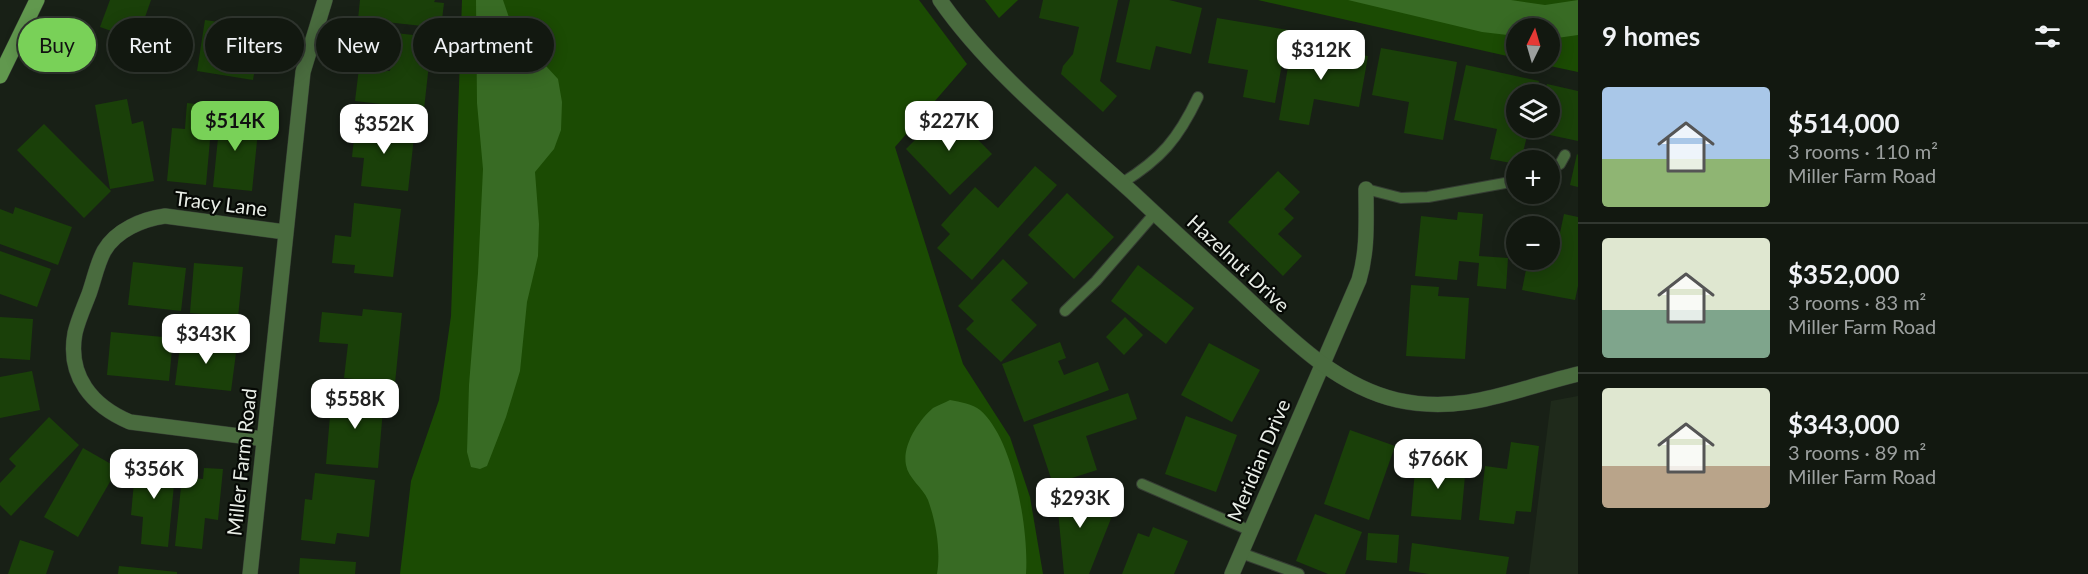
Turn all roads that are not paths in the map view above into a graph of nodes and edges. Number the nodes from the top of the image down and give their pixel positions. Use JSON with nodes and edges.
{"nodes":[{"id":1,"x":37,"y":0,"type":"edge"},
{"id":2,"x":325,"y":0,"type":"edge"},
{"id":3,"x":940,"y":0,"type":"edge"},
{"id":4,"x":0,"y":76,"type":"edge"},
{"id":5,"x":1198,"y":97,"type":"dead end"},
{"id":6,"x":1565,"y":155,"type":"dead end"},
{"id":7,"x":1560,"y":164,"type":"edge"},
{"id":8,"x":1122,"y":183,"type":"junction"},
{"id":9,"x":1506,"y":183,"type":"edge"},
{"id":10,"x":1366,"y":189,"type":"joint"},
{"id":11,"x":1155,"y":213,"type":"junction"},
{"id":12,"x":285,"y":232,"type":"junction"},
{"id":13,"x":1065,"y":311,"type":"dead end"},
{"id":14,"x":1322,"y":363,"type":"junction"},
{"id":15,"x":1578,"y":374,"type":"edge"},
{"id":16,"x":264,"y":439,"type":"junction"},
{"id":17,"x":1142,"y":484,"type":"dead end"},
{"id":18,"x":1251,"y":531,"type":"junction"},
{"id":19,"x":1241,"y":554,"type":"junction"},
{"id":20,"x":250,"y":574,"type":"edge"},
{"id":21,"x":1232,"y":574,"type":"edge"},
{"id":22,"x":1299,"y":574,"type":"edge"}],
"edges":[{"from":1,"to":4,"type":"main road"},
{"from":2,"to":12,"type":"street","name":"Miller Farm Road"},
{"from":3,"to":8,"type":"street","name":"Hazelnut Drive"},
{"from":5,"to":8,"type":"lane"},
{"from":6,"to":7,"type":"lane"},
{"from":8,"to":11,"type":"street","name":"Hazelnut Drive"},
{"from":9,"to":10,"type":"lane"},
{"from":10,"to":14,"type":"street","name":"Meridian Drive"},
{"from":11,"to":13,"type":"lane"},
{"from":11,"to":14,"type":"street","name":"Hazelnut Drive"},
{"from":12,"to":16,"type":"street","name":"Miller Farm Road"},
{"from":12,"to":16,"type":"street","name":"Tracy Lane"},
{"from":14,"to":15,"type":"street","name":"Hazelnut Drive"},
{"from":14,"to":18,"type":"street","name":"Meridian Drive"},
{"from":16,"to":20,"type":"street","name":"Miller Farm Road"},
{"from":17,"to":18,"type":"lane"},
{"from":18,"to":19,"type":"street","name":"Meridian Drive"},
{"from":19,"to":21,"type":"street","name":"Meridian Drive"},
{"from":19,"to":22,"type":"lane"}]}
